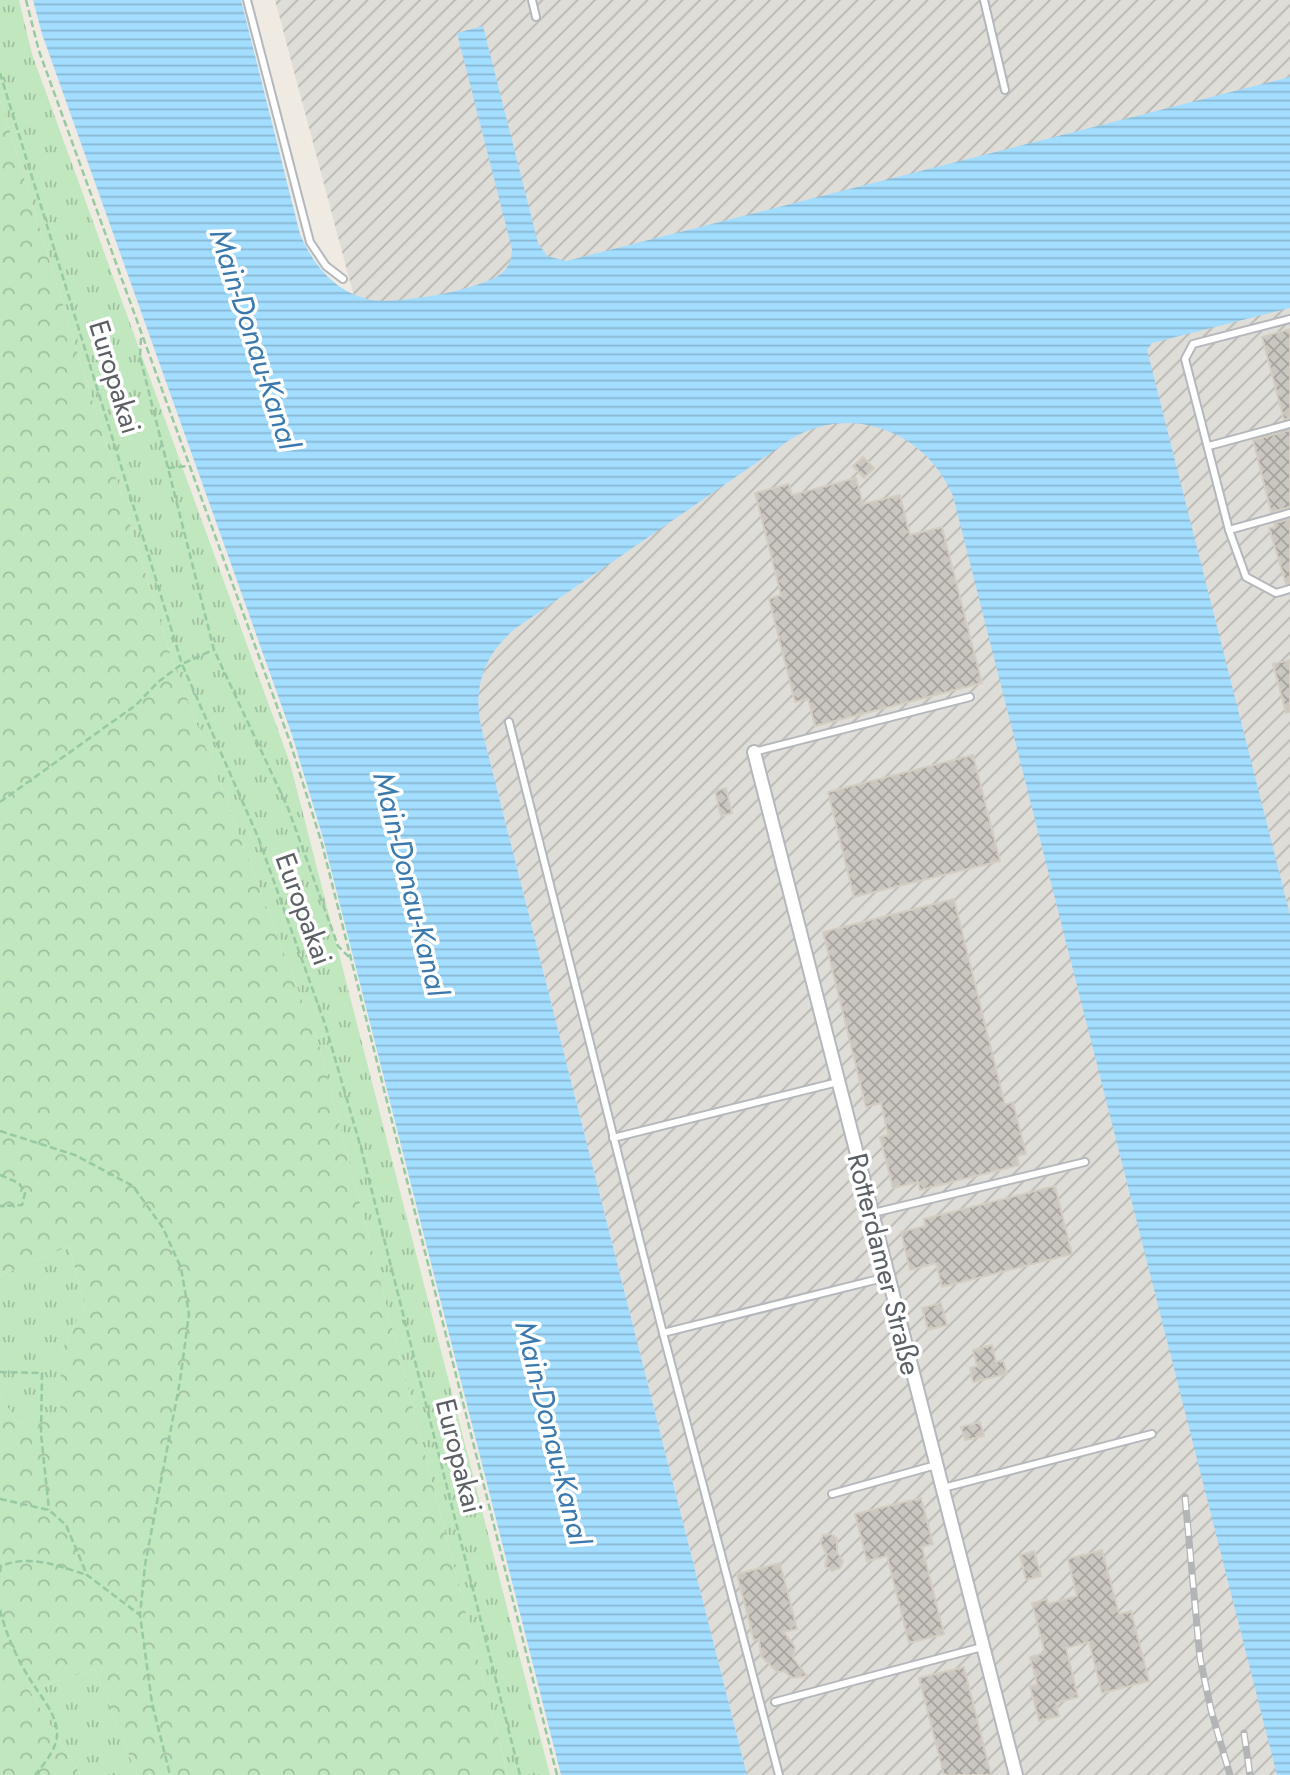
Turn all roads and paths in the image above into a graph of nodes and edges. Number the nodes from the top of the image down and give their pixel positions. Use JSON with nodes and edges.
{"nodes":[{"id":1,"x":26,"y":0,"type":"edge"},
{"id":2,"x":247,"y":0,"type":"edge"},
{"id":3,"x":532,"y":0,"type":"edge"},
{"id":4,"x":984,"y":0,"type":"edge"},
{"id":5,"x":536,"y":17,"type":"dead end"},
{"id":6,"x":0,"y":73,"type":"edge"},
{"id":7,"x":1005,"y":90,"type":"dead end"},
{"id":8,"x":344,"y":279,"type":"dead end"},
{"id":9,"x":1290,"y":319,"type":"edge"},
{"id":10,"x":142,"y":334,"type":"junction"},
{"id":11,"x":1290,"y":424,"type":"edge"},
{"id":12,"x":1209,"y":446,"type":"junction"},
{"id":13,"x":189,"y":466,"type":"junction"},
{"id":14,"x":168,"y":468,"type":"junction"},
{"id":15,"x":1290,"y":513,"type":"edge"},
{"id":16,"x":1229,"y":530,"type":"junction"},
{"id":17,"x":1290,"y":589,"type":"edge"},
{"id":18,"x":214,"y":650,"type":"junction"},
{"id":19,"x":182,"y":664,"type":"junction"},
{"id":20,"x":970,"y":697,"type":"dead end"},
{"id":21,"x":509,"y":722,"type":"dead end"},
{"id":22,"x":754,"y":752,"type":"joint"},
{"id":23,"x":0,"y":802,"type":"edge"},
{"id":24,"x":351,"y":958,"type":"junction"},
{"id":25,"x":838,"y":1082,"type":"junction"},
{"id":26,"x":0,"y":1131,"type":"edge"},
{"id":27,"x":613,"y":1138,"type":"junction"},
{"id":28,"x":1085,"y":1162,"type":"dead end"},
{"id":29,"x":0,"y":1175,"type":"edge"},
{"id":30,"x":0,"y":1206,"type":"edge"},
{"id":31,"x":871,"y":1213,"type":"junction"},
{"id":32,"x":887,"y":1277,"type":"junction"},
{"id":33,"x":663,"y":1333,"type":"junction"},
{"id":34,"x":0,"y":1372,"type":"edge"},
{"id":35,"x":1152,"y":1434,"type":"dead end"},
{"id":36,"x":936,"y":1465,"type":"junction"},
{"id":37,"x":941,"y":1488,"type":"junction"},
{"id":38,"x":832,"y":1494,"type":"dead end"},
{"id":39,"x":0,"y":1499,"type":"edge"},
{"id":40,"x":49,"y":1510,"type":"junction"},
{"id":41,"x":0,"y":1572,"type":"edge"},
{"id":42,"x":87,"y":1575,"type":"junction"},
{"id":43,"x":0,"y":1610,"type":"edge"},
{"id":44,"x":140,"y":1615,"type":"junction"},
{"id":45,"x":982,"y":1647,"type":"junction"},
{"id":46,"x":775,"y":1702,"type":"dead end"},
{"id":47,"x":35,"y":1775,"type":"edge"},
{"id":48,"x":170,"y":1775,"type":"edge"},
{"id":49,"x":520,"y":1775,"type":"edge"},
{"id":50,"x":557,"y":1775,"type":"edge"},
{"id":51,"x":779,"y":1775,"type":"edge"},
{"id":52,"x":1016,"y":1775,"type":"edge"}],
"edges":[{"from":1,"to":10,"type":"path"},
{"from":2,"to":8,"type":"lane"},
{"from":3,"to":5,"type":"lane"},
{"from":4,"to":7,"type":"lane"},
{"from":6,"to":19,"type":"path","name":"Europakai"},
{"from":9,"to":12,"type":"lane"},
{"from":10,"to":13,"type":"path"},
{"from":10,"to":14,"type":"path"},
{"from":11,"to":12,"type":"lane"},
{"from":12,"to":16,"type":"lane"},
{"from":13,"to":14,"type":"path"},
{"from":13,"to":24,"type":"path"},
{"from":14,"to":18,"type":"path"},
{"from":15,"to":16,"type":"lane"},
{"from":16,"to":17,"type":"lane"},
{"from":18,"to":19,"type":"path"},
{"from":18,"to":24,"type":"path"},
{"from":19,"to":23,"type":"path"},
{"from":19,"to":49,"type":"path","name":"Europakai"},
{"from":20,"to":22,"type":"lane"},
{"from":21,"to":27,"type":"lane"},
{"from":22,"to":25,"type":"street","name":"Rotterdamer Straße"},
{"from":24,"to":50,"type":"path"},
{"from":25,"to":27,"type":"lane"},
{"from":25,"to":31,"type":"street","name":"Rotterdamer Straße"},
{"from":26,"to":44,"type":"path"},
{"from":27,"to":33,"type":"lane"},
{"from":28,"to":31,"type":"lane"},
{"from":29,"to":30,"type":"path"},
{"from":31,"to":32,"type":"street","name":"Rotterdamer Straße"},
{"from":32,"to":33,"type":"lane"},
{"from":32,"to":36,"type":"street","name":"Rotterdamer Straße"},
{"from":33,"to":51,"type":"lane"},
{"from":34,"to":40,"type":"path"},
{"from":35,"to":37,"type":"lane"},
{"from":36,"to":37,"type":"street","name":"Rotterdamer Straße"},
{"from":36,"to":38,"type":"lane"},
{"from":37,"to":45,"type":"street","name":"Rotterdamer Straße"},
{"from":39,"to":40,"type":"path"},
{"from":40,"to":42,"type":"path"},
{"from":41,"to":42,"type":"path"},
{"from":42,"to":44,"type":"path"},
{"from":43,"to":47,"type":"path"},
{"from":44,"to":48,"type":"path"},
{"from":45,"to":46,"type":"lane"},
{"from":45,"to":52,"type":"street","name":"Rotterdamer Straße"}]}
